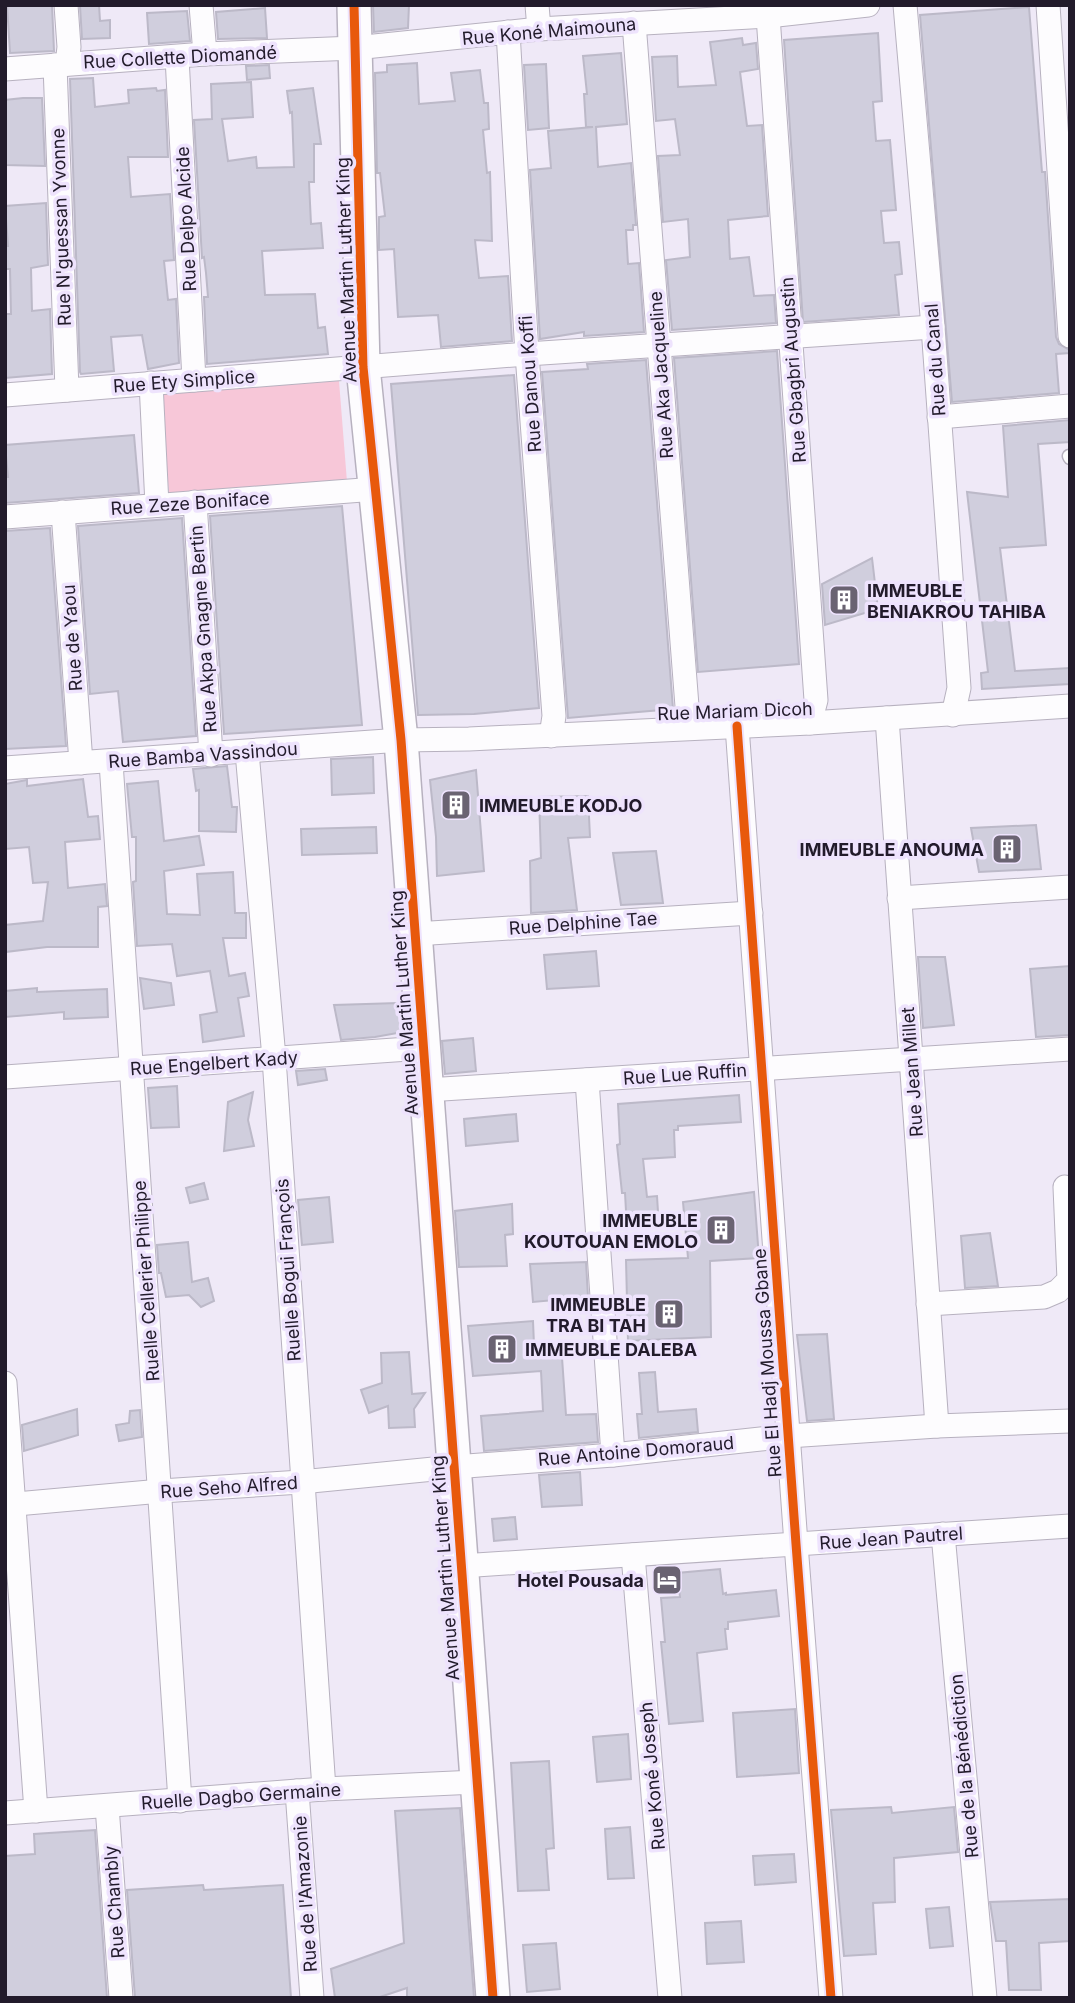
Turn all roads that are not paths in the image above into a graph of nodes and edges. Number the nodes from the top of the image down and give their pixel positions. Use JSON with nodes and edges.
{"nodes":[{"id":1,"x":66,"y":5,"type":"edge"},
{"id":2,"x":201,"y":5,"type":"edge"},
{"id":3,"x":354,"y":5,"type":"edge"},
{"id":4,"x":537,"y":5,"type":"edge"},
{"id":5,"x":868,"y":5,"type":"edge"},
{"id":6,"x":905,"y":5,"type":"edge"},
{"id":7,"x":1048,"y":5,"type":"edge"},
{"id":8,"x":735,"y":11,"type":"edge"},
{"id":9,"x":768,"y":16,"type":"junction"},
{"id":10,"x":634,"y":23,"type":"junction"},
{"id":11,"x":540,"y":29,"type":"junction"},
{"id":12,"x":508,"y":32,"type":"junction"},
{"id":13,"x":355,"y":48,"type":"junction"},
{"id":14,"x":205,"y":54,"type":"junction"},
{"id":15,"x":177,"y":57,"type":"junction"},
{"id":16,"x":61,"y":64,"type":"junction"},
{"id":17,"x":5,"y":69,"type":"edge"},
{"id":18,"x":933,"y":327,"type":"junction"},
{"id":19,"x":791,"y":337,"type":"junction"},
{"id":20,"x":1070,"y":337,"type":"edge"},
{"id":21,"x":659,"y":346,"type":"junction"},
{"id":22,"x":527,"y":354,"type":"junction"},
{"id":23,"x":363,"y":367,"type":"junction"},
{"id":24,"x":194,"y":380,"type":"junction"},
{"id":25,"x":151,"y":383,"type":"junction"},
{"id":26,"x":67,"y":390,"type":"junction"},
{"id":27,"x":5,"y":394,"type":"edge"},
{"id":28,"x":1070,"y":406,"type":"edge"},
{"id":29,"x":939,"y":417,"type":"junction"},
{"id":30,"x":376,"y":489,"type":"junction"},
{"id":31,"x":195,"y":502,"type":"junction"},
{"id":32,"x":157,"y":505,"type":"junction"},
{"id":33,"x":63,"y":512,"type":"junction"},
{"id":34,"x":5,"y":516,"type":"edge"},
{"id":35,"x":1070,"y":706,"type":"edge"},
{"id":36,"x":953,"y":715,"type":"junction"},
{"id":37,"x":887,"y":718,"type":"junction"},
{"id":38,"x":810,"y":723,"type":"junction"},
{"id":39,"x":737,"y":726,"type":"junction"},
{"id":40,"x":685,"y":728,"type":"junction"},
{"id":41,"x":551,"y":736,"type":"junction"},
{"id":42,"x":401,"y":740,"type":"junction"},
{"id":43,"x":247,"y":752,"type":"junction"},
{"id":44,"x":211,"y":755,"type":"junction"},
{"id":45,"x":111,"y":762,"type":"junction"},
{"id":46,"x":81,"y":763,"type":"junction"},
{"id":47,"x":5,"y":768,"type":"edge"},
{"id":48,"x":1070,"y":887,"type":"edge"},
{"id":49,"x":900,"y":898,"type":"junction"},
{"id":50,"x":751,"y":913,"type":"junction"},
{"id":51,"x":415,"y":934,"type":"junction"},
{"id":52,"x":423,"y":1048,"type":"junction"},
{"id":53,"x":1070,"y":1049,"type":"edge"},
{"id":54,"x":274,"y":1058,"type":"junction"},
{"id":55,"x":911,"y":1059,"type":"junction"},
{"id":56,"x":132,"y":1069,"type":"junction"},
{"id":57,"x":762,"y":1069,"type":"junction"},
{"id":58,"x":5,"y":1077,"type":"edge"},
{"id":59,"x":587,"y":1080,"type":"junction"},
{"id":60,"x":427,"y":1090,"type":"junction"},
{"id":61,"x":1065,"y":1187,"type":"dead end"},
{"id":62,"x":928,"y":1304,"type":"junction"},
{"id":63,"x":5,"y":1383,"type":"edge"},
{"id":64,"x":1070,"y":1421,"type":"edge"},
{"id":65,"x":937,"y":1426,"type":"junction"},
{"id":66,"x":788,"y":1436,"type":"junction"},
{"id":67,"x":613,"y":1455,"type":"junction"},
{"id":68,"x":454,"y":1467,"type":"junction"},
{"id":69,"x":301,"y":1482,"type":"junction"},
{"id":70,"x":161,"y":1491,"type":"junction"},
{"id":71,"x":10,"y":1505,"type":"edge"},
{"id":72,"x":1070,"y":1526,"type":"edge"},
{"id":73,"x":943,"y":1534,"type":"junction"},
{"id":74,"x":796,"y":1544,"type":"junction"},
{"id":75,"x":633,"y":1555,"type":"junction"},
{"id":76,"x":461,"y":1566,"type":"junction"},
{"id":77,"x":477,"y":1782,"type":"junction"},
{"id":78,"x":324,"y":1789,"type":"junction"},
{"id":79,"x":297,"y":1791,"type":"junction"},
{"id":80,"x":180,"y":1801,"type":"junction"},
{"id":81,"x":107,"y":1806,"type":"junction"},
{"id":82,"x":36,"y":1811,"type":"junction"},
{"id":83,"x":5,"y":1813,"type":"edge"},
{"id":84,"x":121,"y":1998,"type":"edge"},
{"id":85,"x":312,"y":1998,"type":"edge"},
{"id":86,"x":493,"y":1998,"type":"edge"},
{"id":87,"x":670,"y":1998,"type":"edge"},
{"id":88,"x":831,"y":1998,"type":"edge"},
{"id":89,"x":985,"y":1998,"type":"edge"}],
"edges":[{"from":1,"to":16,"type":"street","name":"Rue N'guessan Yvonne"},
{"from":2,"to":14,"type":"street"},
{"from":3,"to":13,"type":"street","name":"Avenue Martin Luther King"},
{"from":4,"to":11,"type":"street"},
{"from":5,"to":9,"type":"street","name":"Rue Koné Maimouna"},
{"from":6,"to":18,"type":"street","name":"Rue du Canal"},
{"from":7,"to":20,"type":"street"},
{"from":8,"to":9,"type":"street","name":"Rue Koné Maimouna"},
{"from":8,"to":10,"type":"street","name":"Rue Koné Maimouna"},
{"from":9,"to":19,"type":"street","name":"Rue Gbagbri Augustin"},
{"from":10,"to":11,"type":"street","name":"Rue Koné Maimouna"},
{"from":10,"to":21,"type":"street","name":"Rue Aka Jacqueline"},
{"from":11,"to":12,"type":"street","name":"Rue Koné Maimouna"},
{"from":12,"to":13,"type":"street","name":"Rue Koné Maimouna"},
{"from":12,"to":22,"type":"street","name":"Rue Danou Koffi"},
{"from":13,"to":14,"type":"street","name":"Rue Collette Diomandé"},
{"from":13,"to":23,"type":"street","name":"Avenue Martin Luther King"},
{"from":14,"to":15,"type":"street","name":"Rue Collette Diomandé"},
{"from":15,"to":16,"type":"street","name":"Rue Collette Diomandé"},
{"from":15,"to":24,"type":"street","name":"Rue Delpo Alcide"},
{"from":16,"to":17,"type":"street","name":"Rue Collette Diomandé"},
{"from":16,"to":26,"type":"street","name":"Rue N'guessan Yvonne"},
{"from":18,"to":19,"type":"street","name":"Rue Ety Simplice"},
{"from":18,"to":29,"type":"street","name":"Rue du Canal"},
{"from":19,"to":21,"type":"street","name":"Rue Ety Simplice"},
{"from":19,"to":38,"type":"street","name":"Rue Gbagbri Augustin"},
{"from":21,"to":22,"type":"street","name":"Rue Ety Simplice"},
{"from":21,"to":40,"type":"street","name":"Rue Aka Jacqueline"},
{"from":22,"to":23,"type":"street","name":"Rue Ety Simplice"},
{"from":22,"to":41,"type":"street","name":"Rue Danou Koffi"},
{"from":23,"to":24,"type":"street","name":"Rue Ety Simplice"},
{"from":23,"to":30,"type":"street","name":"Avenue Martin Luther King"},
{"from":24,"to":25,"type":"street","name":"Rue Ety Simplice"},
{"from":25,"to":26,"type":"street","name":"Rue Ety Simplice"},
{"from":25,"to":32,"type":"street"},
{"from":26,"to":27,"type":"street","name":"Rue Ety Simplice"},
{"from":28,"to":29,"type":"street"},
{"from":29,"to":36,"type":"street","name":"Rue du Canal"},
{"from":30,"to":31,"type":"street","name":"Rue Zeze Boniface"},
{"from":30,"to":42,"type":"street","name":"Avenue Martin Luther King"},
{"from":31,"to":32,"type":"street","name":"Rue Zeze Boniface"},
{"from":31,"to":44,"type":"street","name":"Rue Akpa Gnagne Bertin"},
{"from":32,"to":33,"type":"street","name":"Rue Zeze Boniface"},
{"from":33,"to":34,"type":"street","name":"Rue Zeze Boniface"},
{"from":33,"to":46,"type":"street","name":"Rue de Yaou"},
{"from":35,"to":36,"type":"street","name":"Rue Mariam Dicoh"},
{"from":36,"to":37,"type":"street","name":"Rue Mariam Dicoh"},
{"from":37,"to":38,"type":"street","name":"Rue Mariam Dicoh"},
{"from":37,"to":49,"type":"street","name":"Rue Jean Millet"},
{"from":38,"to":39,"type":"street","name":"Rue Mariam Dicoh"},
{"from":39,"to":40,"type":"street","name":"Rue Mariam Dicoh"},
{"from":39,"to":50,"type":"street","name":"Rue El Hadj Moussa Gbane"},
{"from":40,"to":41,"type":"street","name":"Rue Mariam Dicoh"},
{"from":41,"to":42,"type":"street","name":"Rue Mariam Dicoh"},
{"from":42,"to":43,"type":"street","name":"Rue Bamba Vassindou"},
{"from":42,"to":51,"type":"street","name":"Avenue Martin Luther King"},
{"from":43,"to":44,"type":"street","name":"Rue Bamba Vassindou"},
{"from":43,"to":54,"type":"street","name":"Ruelle Bogui François"},
{"from":44,"to":45,"type":"street","name":"Rue Bamba Vassindou"},
{"from":45,"to":46,"type":"street","name":"Rue Bamba Vassindou"},
{"from":45,"to":56,"type":"street","name":"Ruelle Cellerier Philippe"},
{"from":46,"to":47,"type":"street","name":"Rue Bamba Vassindou"},
{"from":48,"to":49,"type":"street"},
{"from":49,"to":55,"type":"street","name":"Rue Jean Millet"},
{"from":50,"to":51,"type":"street","name":"Rue Delphine Tae"},
{"from":50,"to":57,"type":"street","name":"Rue El Hadj Moussa Gbane"},
{"from":51,"to":52,"type":"street","name":"Avenue Martin Luther King"},
{"from":52,"to":54,"type":"street","name":"Rue Engelbert Kady"},
{"from":52,"to":60,"type":"street","name":"Avenue Martin Luther King"},
{"from":53,"to":55,"type":"street","name":"Rue Lue Ruffin"},
{"from":54,"to":56,"type":"street","name":"Rue Engelbert Kady"},
{"from":54,"to":69,"type":"street","name":"Ruelle Bogui François"},
{"from":55,"to":57,"type":"street","name":"Rue Lue Ruffin"},
{"from":55,"to":62,"type":"street","name":"Rue Jean Millet"},
{"from":56,"to":58,"type":"street","name":"Rue Engelbert Kady"},
{"from":56,"to":70,"type":"street","name":"Ruelle Cellerier Philippe"},
{"from":57,"to":59,"type":"street","name":"Rue Lue Ruffin"},
{"from":57,"to":66,"type":"street","name":"Rue El Hadj Moussa Gbane"},
{"from":59,"to":60,"type":"street","name":"Rue Lue Ruffin"},
{"from":59,"to":67,"type":"street"},
{"from":60,"to":68,"type":"street","name":"Avenue Martin Luther King"},
{"from":61,"to":62,"type":"street"},
{"from":62,"to":65,"type":"street","name":"Rue Jean Millet"},
{"from":63,"to":71,"type":"street"},
{"from":64,"to":65,"type":"street","name":"Rue Antoine Domoraud"},
{"from":65,"to":66,"type":"street","name":"Rue Antoine Domoraud"},
{"from":66,"to":67,"type":"street","name":"Rue Antoine Domoraud"},
{"from":66,"to":74,"type":"street","name":"Rue El Hadj Moussa Gbane"},
{"from":67,"to":68,"type":"street","name":"Rue Antoine Domoraud"},
{"from":68,"to":69,"type":"street","name":"Rue Seho Alfred"},
{"from":68,"to":76,"type":"street","name":"Avenue Martin Luther King"},
{"from":69,"to":70,"type":"street","name":"Rue Seho Alfred"},
{"from":69,"to":78,"type":"street","name":"Ruelle Bogui François"},
{"from":70,"to":71,"type":"street","name":"Rue Seho Alfred"},
{"from":70,"to":80,"type":"street","name":"Ruelle Cellerier Philippe"},
{"from":71,"to":82,"type":"street"},
{"from":72,"to":73,"type":"street","name":"Rue Jean Pautrel"},
{"from":73,"to":74,"type":"street","name":"Rue Jean Pautrel"},
{"from":73,"to":89,"type":"street","name":"Rue de la Bénédiction"},
{"from":74,"to":75,"type":"street","name":"Rue Jean Pautrel"},
{"from":74,"to":88,"type":"street","name":"Rue El Hadj Moussa Gbane"},
{"from":75,"to":76,"type":"street","name":"Rue Jean Pautrel"},
{"from":75,"to":87,"type":"street","name":"Rue Koné Joseph"},
{"from":76,"to":77,"type":"street","name":"Avenue Martin Luther King"},
{"from":77,"to":78,"type":"street","name":"Ruelle Dagbo Germaine"},
{"from":77,"to":86,"type":"street","name":"Avenue Martin Luther King"},
{"from":78,"to":79,"type":"street","name":"Ruelle Dagbo Germaine"},
{"from":79,"to":80,"type":"street","name":"Ruelle Dagbo Germaine"},
{"from":79,"to":85,"type":"street","name":"Rue de l'Amazonie"},
{"from":80,"to":81,"type":"street","name":"Ruelle Dagbo Germaine"},
{"from":81,"to":82,"type":"street","name":"Ruelle Dagbo Germaine"},
{"from":81,"to":84,"type":"street","name":"Rue Chambly"},
{"from":82,"to":83,"type":"street","name":"Ruelle Dagbo Germaine"}]}
